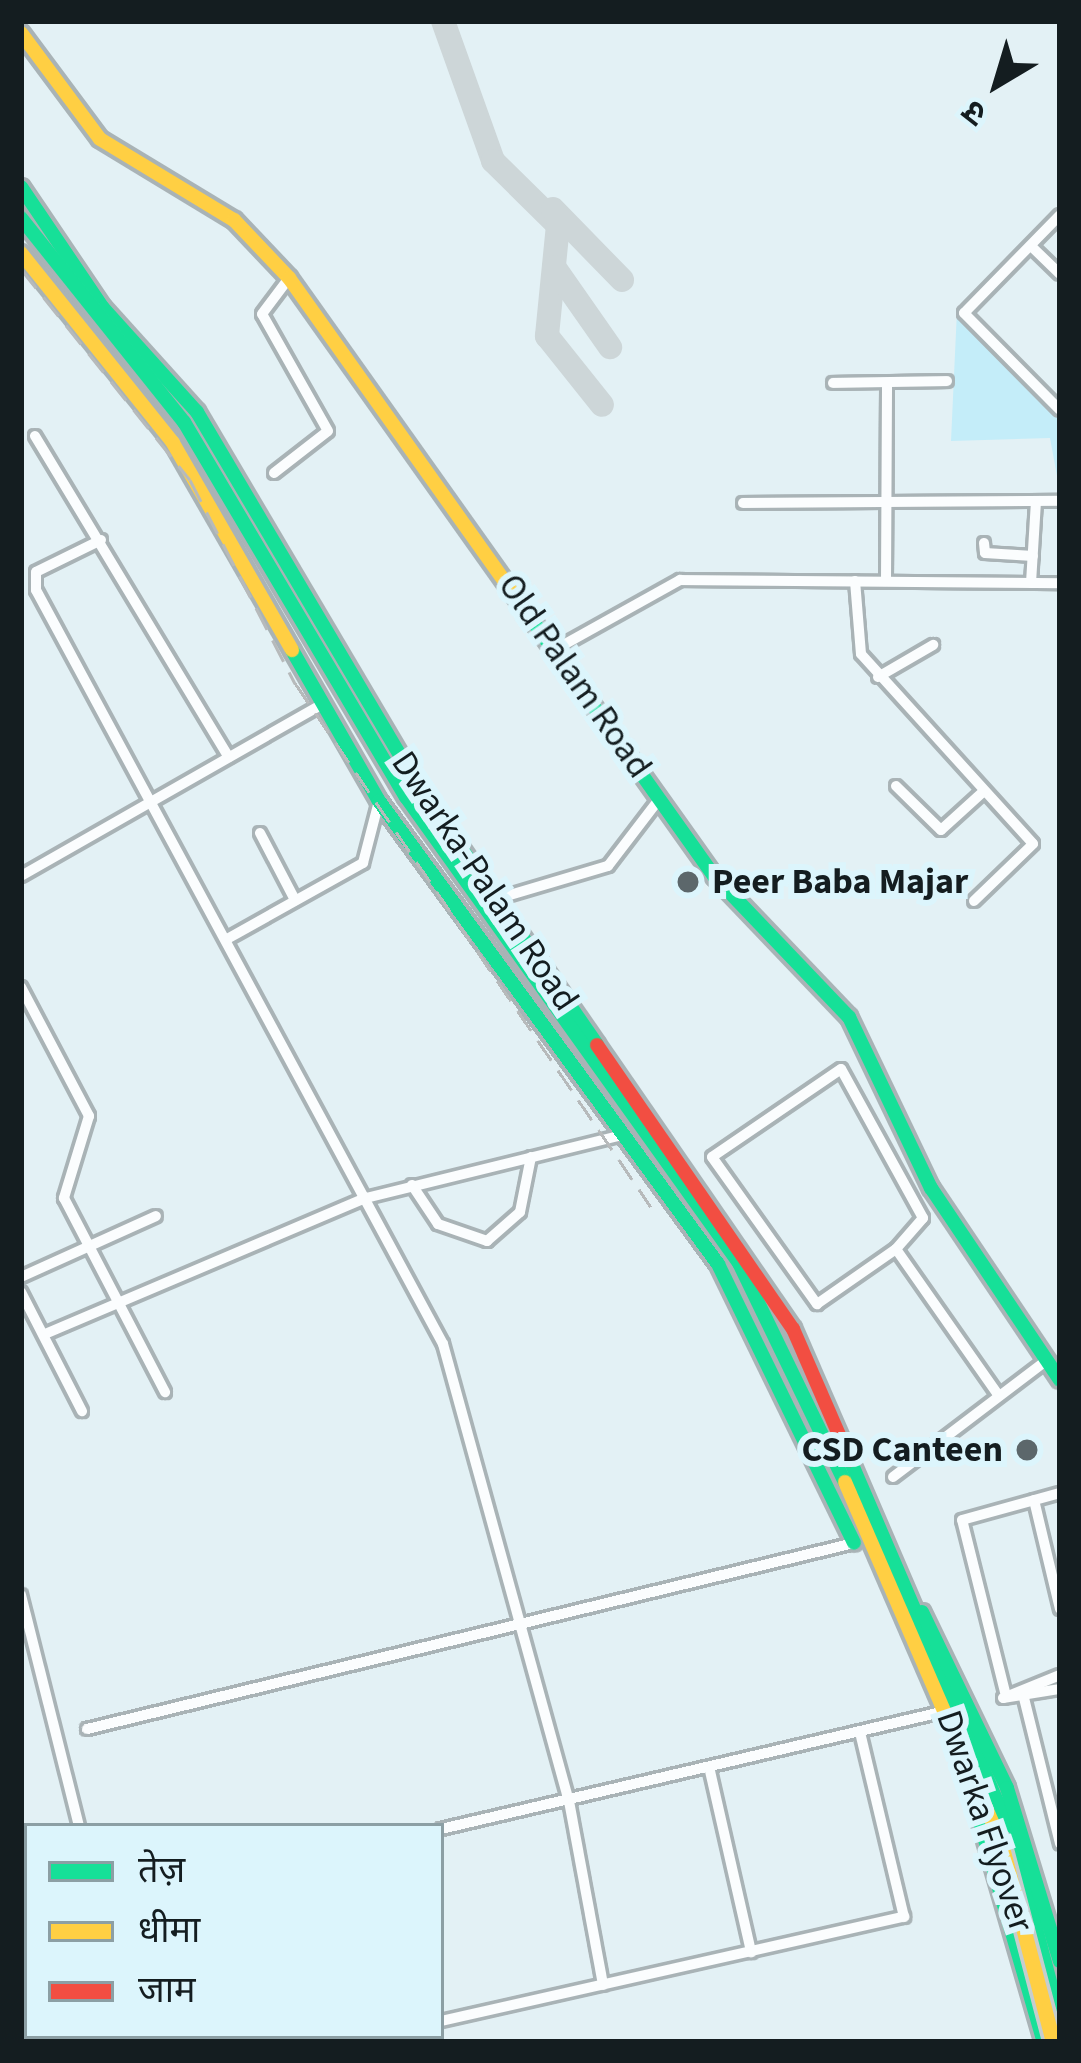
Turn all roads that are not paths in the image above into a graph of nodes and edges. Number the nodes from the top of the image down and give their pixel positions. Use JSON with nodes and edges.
{"nodes":[{"id":1,"x":21,"y":33,"type":"edge"},
{"id":2,"x":21,"y":187,"type":"edge"},
{"id":3,"x":1060,"y":215,"type":"edge"},
{"id":4,"x":21,"y":218,"type":"edge"},
{"id":5,"x":1031,"y":246,"type":"junction"},
{"id":6,"x":21,"y":253,"type":"edge"},
{"id":7,"x":1060,"y":274,"type":"edge"},
{"id":8,"x":290,"y":278,"type":"junction"},
{"id":9,"x":947,"y":381,"type":"dead end"},
{"id":10,"x":833,"y":383,"type":"dead end"},
{"id":11,"x":887,"y":384,"type":"junction"},
{"id":12,"x":1060,"y":410,"type":"edge"},
{"id":13,"x":35,"y":436,"type":"dead end"},
{"id":14,"x":274,"y":472,"type":"dead end"},
{"id":15,"x":1036,"y":501,"type":"junction"},
{"id":16,"x":1060,"y":501,"type":"edge"},
{"id":17,"x":886,"y":502,"type":"junction"},
{"id":18,"x":743,"y":503,"type":"dead end"},
{"id":19,"x":1018,"y":527,"type":"dead end"},
{"id":20,"x":1034,"y":529,"type":"junction"},
{"id":21,"x":100,"y":540,"type":"junction"},
{"id":22,"x":984,"y":543,"type":"dead end"},
{"id":23,"x":1033,"y":556,"type":"junction"},
{"id":24,"x":855,"y":581,"type":"junction"},
{"id":25,"x":886,"y":581,"type":"junction"},
{"id":26,"x":1031,"y":583,"type":"junction"},
{"id":27,"x":1060,"y":583,"type":"edge"},
{"id":28,"x":933,"y":645,"type":"dead end"},
{"id":29,"x":558,"y":648,"type":"junction"},
{"id":30,"x":878,"y":677,"type":"junction"},
{"id":31,"x":324,"y":703,"type":"junction"},
{"id":32,"x":229,"y":757,"type":"junction"},
{"id":33,"x":896,"y":786,"type":"dead end"},
{"id":34,"x":984,"y":791,"type":"junction"},
{"id":35,"x":660,"y":798,"type":"junction"},
{"id":36,"x":153,"y":801,"type":"junction"},
{"id":37,"x":380,"y":801,"type":"junction"},
{"id":38,"x":260,"y":833,"type":"dead end"},
{"id":39,"x":21,"y":876,"type":"edge"},
{"id":40,"x":295,"y":900,"type":"junction"},
{"id":41,"x":493,"y":900,"type":"junction"},
{"id":42,"x":974,"y":901,"type":"dead end"},
{"id":43,"x":227,"y":939,"type":"junction"},
{"id":44,"x":21,"y":987,"type":"edge"},
{"id":45,"x":619,"y":1136,"type":"junction"},
{"id":46,"x":531,"y":1157,"type":"junction"},
{"id":47,"x":412,"y":1185,"type":"junction"},
{"id":48,"x":366,"y":1198,"type":"junction"},
{"id":49,"x":157,"y":1216,"type":"dead end"},
{"id":50,"x":896,"y":1249,"type":"junction"},
{"id":51,"x":88,"y":1250,"type":"junction"},
{"id":52,"x":21,"y":1276,"type":"edge"},
{"id":53,"x":21,"y":1292,"type":"edge"},
{"id":54,"x":115,"y":1300,"type":"junction"},
{"id":55,"x":45,"y":1334,"type":"junction"},
{"id":56,"x":1047,"y":1360,"type":"junction"},
{"id":57,"x":1060,"y":1380,"type":"edge"},
{"id":58,"x":165,"y":1392,"type":"dead end"},
{"id":59,"x":997,"y":1393,"type":"junction"},
{"id":60,"x":82,"y":1411,"type":"dead end"},
{"id":61,"x":892,"y":1477,"type":"dead end"},
{"id":62,"x":1060,"y":1493,"type":"edge"},
{"id":63,"x":1034,"y":1500,"type":"junction"},
{"id":64,"x":854,"y":1543,"type":"joint"},
{"id":65,"x":21,"y":1595,"type":"edge"},
{"id":66,"x":908,"y":1601,"type":"junction"},
{"id":67,"x":1060,"y":1609,"type":"edge"},
{"id":68,"x":517,"y":1625,"type":"junction"},
{"id":69,"x":926,"y":1644,"type":"junction"},
{"id":70,"x":1060,"y":1675,"type":"edge"},
{"id":71,"x":1060,"y":1689,"type":"edge"},
{"id":72,"x":1006,"y":1692,"type":"junction"},
{"id":73,"x":1024,"y":1698,"type":"junction"},
{"id":74,"x":938,"y":1713,"type":"junction"},
{"id":75,"x":87,"y":1730,"type":"dead end"},
{"id":76,"x":861,"y":1736,"type":"junction"},
{"id":77,"x":710,"y":1771,"type":"junction"},
{"id":78,"x":569,"y":1802,"type":"junction"},
{"id":79,"x":78,"y":1823,"type":"edge"},
{"id":80,"x":444,"y":1828,"type":"edge"},
{"id":81,"x":1060,"y":1844,"type":"edge"},
{"id":82,"x":1056,"y":1930,"type":"edge"},
{"id":83,"x":751,"y":1952,"type":"junction"},
{"id":84,"x":1060,"y":1961,"type":"edge"},
{"id":85,"x":603,"y":1985,"type":"junction"},
{"id":86,"x":444,"y":2020,"type":"edge"},
{"id":87,"x":1060,"y":2020,"type":"edge"},
{"id":88,"x":1048,"y":2042,"type":"edge"}],
"edges":[{"from":1,"to":8,"type":"main road","name":"Old Palam Road"},
{"from":2,"to":41,"type":"main road","name":"Dwarka-Palam Road"},
{"from":3,"to":5,"type":"street"},
{"from":4,"to":66,"type":"main road","name":"Dwarka-Palam Road"},
{"from":5,"to":7,"type":"street"},
{"from":5,"to":12,"type":"street"},
{"from":6,"to":31,"type":"main road"},
{"from":8,"to":14,"type":"street"},
{"from":8,"to":29,"type":"main road","name":"Old Palam Road"},
{"from":9,"to":11,"type":"street"},
{"from":10,"to":11,"type":"street"},
{"from":11,"to":17,"type":"street"},
{"from":13,"to":21,"type":"street"},
{"from":15,"to":16,"type":"street"},
{"from":15,"to":17,"type":"street"},
{"from":15,"to":20,"type":"street"},
{"from":17,"to":18,"type":"street"},
{"from":17,"to":25,"type":"street"},
{"from":19,"to":20,"type":"street"},
{"from":20,"to":23,"type":"street"},
{"from":21,"to":32,"type":"street"},
{"from":21,"to":36,"type":"street"},
{"from":22,"to":23,"type":"street"},
{"from":23,"to":26,"type":"street"},
{"from":24,"to":25,"type":"street"},
{"from":24,"to":29,"type":"street"},
{"from":24,"to":30,"type":"street"},
{"from":25,"to":26,"type":"street"},
{"from":26,"to":27,"type":"street"},
{"from":28,"to":30,"type":"street"},
{"from":29,"to":35,"type":"main road","name":"Old Palam Road"},
{"from":30,"to":34,"type":"street"},
{"from":31,"to":32,"type":"street"},
{"from":31,"to":37,"type":"main road"},
{"from":32,"to":36,"type":"street"},
{"from":33,"to":34,"type":"street"},
{"from":34,"to":42,"type":"street"},
{"from":35,"to":41,"type":"street"},
{"from":35,"to":56,"type":"main road","name":"Old Palam Road"},
{"from":36,"to":39,"type":"street"},
{"from":36,"to":43,"type":"street"},
{"from":37,"to":40,"type":"street"},
{"from":37,"to":45,"type":"main road"},
{"from":38,"to":40,"type":"street"},
{"from":40,"to":43,"type":"street"},
{"from":41,"to":66,"type":"main road","name":"Dwarka-Palam Road"},
{"from":43,"to":48,"type":"street"},
{"from":44,"to":51,"type":"street"},
{"from":45,"to":46,"type":"street"},
{"from":45,"to":64,"type":"main road"},
{"from":46,"to":47,"type":"street"},
{"from":46,"to":47,"type":"street"},
{"from":47,"to":48,"type":"street"},
{"from":48,"to":54,"type":"street"},
{"from":48,"to":68,"type":"street"},
{"from":49,"to":51,"type":"street"},
{"from":50,"to":50,"type":"street"},
{"from":50,"to":59,"type":"street"},
{"from":51,"to":52,"type":"street"},
{"from":51,"to":54,"type":"street"},
{"from":53,"to":55,"type":"street"},
{"from":54,"to":55,"type":"street"},
{"from":54,"to":58,"type":"street"},
{"from":55,"to":60,"type":"street"},
{"from":56,"to":57,"type":"main road","name":"Old Palam Road"},
{"from":56,"to":59,"type":"street"},
{"from":59,"to":61,"type":"street"},
{"from":62,"to":63,"type":"street"},
{"from":63,"to":67,"type":"street"},
{"from":63,"to":72,"type":"street"},
{"from":64,"to":68,"type":"street"},
{"from":65,"to":79,"type":"street"},
{"from":66,"to":69,"type":"main road","name":"Dwarka Flyover"},
{"from":66,"to":74,"type":"main road"},
{"from":66,"to":82,"type":"main road"},
{"from":68,"to":75,"type":"street"},
{"from":68,"to":78,"type":"street"},
{"from":69,"to":87,"type":"main road","name":"Dwarka Flyover"},
{"from":69,"to":88,"type":"main road","name":"Dwarka Flyover","bridge":true},
{"from":70,"to":72,"type":"street"},
{"from":71,"to":73,"type":"street"},
{"from":72,"to":73,"type":"street"},
{"from":73,"to":81,"type":"street"},
{"from":74,"to":76,"type":"street"},
{"from":74,"to":88,"type":"main road"},
{"from":76,"to":77,"type":"street"},
{"from":76,"to":83,"type":"street"},
{"from":77,"to":78,"type":"street"},
{"from":77,"to":83,"type":"street"},
{"from":78,"to":80,"type":"street"},
{"from":78,"to":85,"type":"street"},
{"from":82,"to":84,"type":"main road"},
{"from":83,"to":85,"type":"street"},
{"from":85,"to":86,"type":"street"}]}
